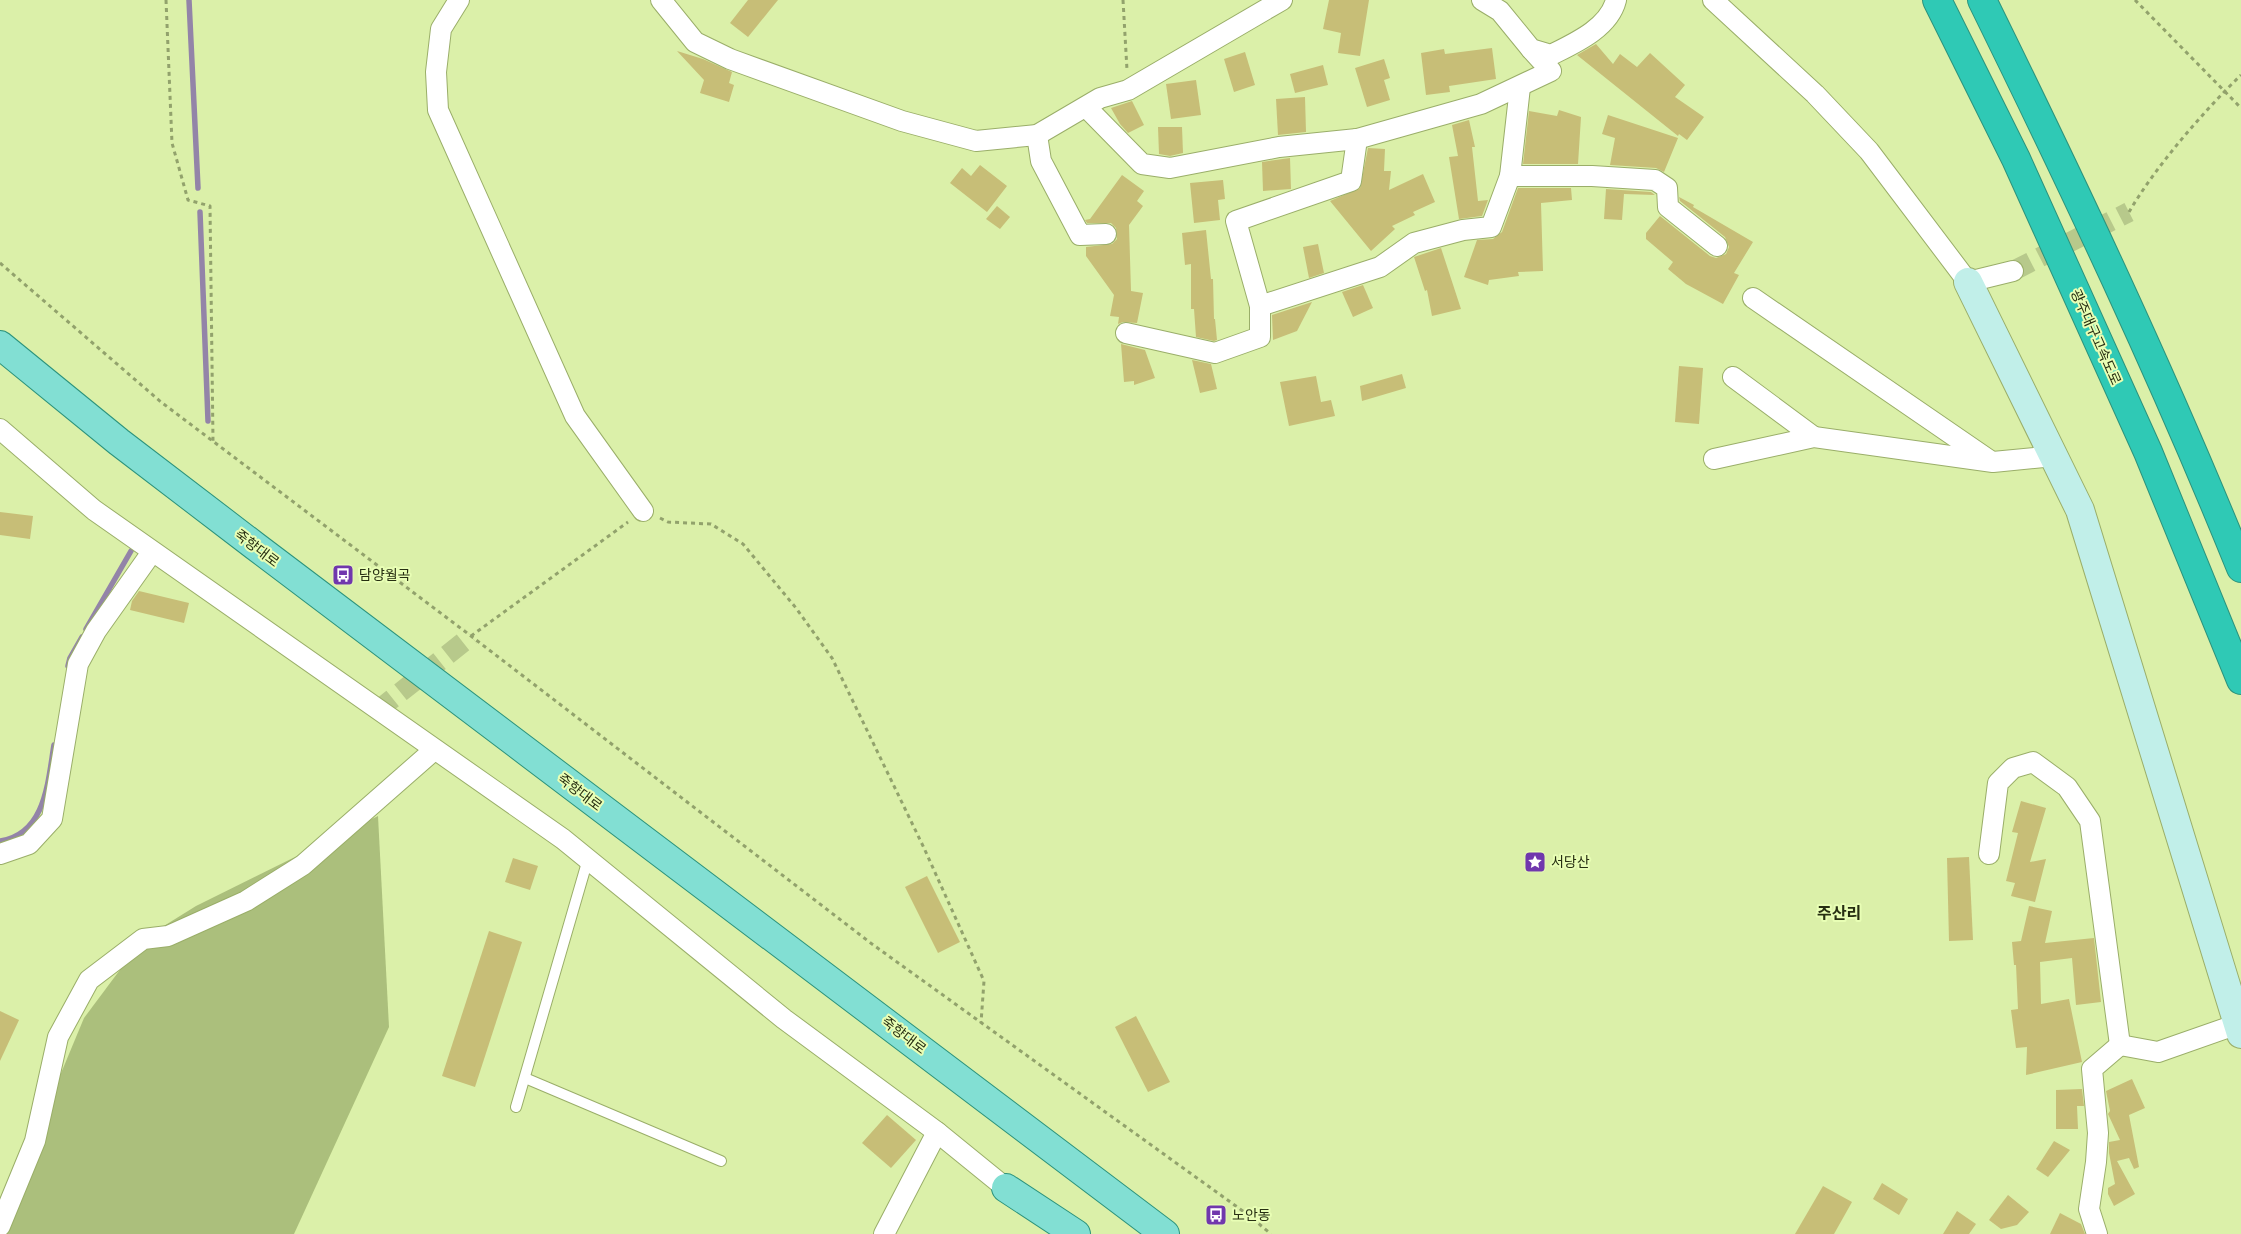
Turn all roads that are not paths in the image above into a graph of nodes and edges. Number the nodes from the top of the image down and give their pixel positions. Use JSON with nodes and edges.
{"nodes":[{"id":1,"x":459,"y":0,"type":"edge"},
{"id":2,"x":661,"y":0,"type":"edge"},
{"id":3,"x":1282,"y":0,"type":"edge"},
{"id":4,"x":1482,"y":0,"type":"edge"},
{"id":5,"x":1616,"y":0,"type":"edge"},
{"id":6,"x":1713,"y":0,"type":"edge"},
{"id":7,"x":1937,"y":0,"type":"edge"},
{"id":8,"x":1982,"y":0,"type":"edge"},
{"id":9,"x":1531,"y":49,"type":"junction"},
{"id":10,"x":1520,"y":87,"type":"junction"},
{"id":11,"x":1086,"y":107,"type":"junction"},
{"id":12,"x":1037,"y":135,"type":"junction"},
{"id":13,"x":1357,"y":139,"type":"junction"},
{"id":14,"x":1510,"y":176,"type":"junction"},
{"id":15,"x":1106,"y":234,"type":"dead end"},
{"id":16,"x":1717,"y":246,"type":"dead end"},
{"id":17,"x":2013,"y":271,"type":"tunnel mouth"},
{"id":18,"x":1968,"y":282,"type":"junction"},
{"id":19,"x":1753,"y":298,"type":"dead end"},
{"id":20,"x":1260,"y":306,"type":"junction"},
{"id":21,"x":1126,"y":333,"type":"dead end"},
{"id":22,"x":0,"y":345,"type":"edge"},
{"id":23,"x":1733,"y":377,"type":"dead end"},
{"id":24,"x":0,"y":429,"type":"edge"},
{"id":25,"x":1814,"y":437,"type":"junction"},
{"id":26,"x":2054,"y":456,"type":"junction"},
{"id":27,"x":1714,"y":459,"type":"dead end"},
{"id":28,"x":1993,"y":462,"type":"junction"},
{"id":29,"x":643,"y":511,"type":"road end"},
{"id":30,"x":152,"y":552,"type":"junction"},
{"id":31,"x":2241,"y":568,"type":"edge"},
{"id":32,"x":2241,"y":680,"type":"edge"},
{"id":33,"x":434,"y":750,"type":"junction"},
{"id":34,"x":0,"y":854,"type":"edge"},
{"id":35,"x":1989,"y":854,"type":"dead end"},
{"id":36,"x":588,"y":859,"type":"junction"},
{"id":37,"x":2239,"y":1029,"type":"edge"},
{"id":38,"x":2120,"y":1045,"type":"junction"},
{"id":39,"x":525,"y":1078,"type":"junction"},
{"id":40,"x":516,"y":1107,"type":"dead end"},
{"id":41,"x":937,"y":1132,"type":"junction"},
{"id":42,"x":721,"y":1161,"type":"dead end"},
{"id":43,"x":1006,"y":1188,"type":"junction"},
{"id":44,"x":0,"y":1226,"type":"edge"},
{"id":45,"x":884,"y":1234,"type":"edge"},
{"id":46,"x":1060,"y":1234,"type":"edge"},
{"id":47,"x":1076,"y":1234,"type":"edge"},
{"id":48,"x":1165,"y":1234,"type":"edge"},
{"id":49,"x":2097,"y":1234,"type":"edge"}],
"edges":[{"from":1,"to":29,"type":"street"},
{"from":2,"to":12,"type":"street"},
{"from":3,"to":11,"type":"street"},
{"from":4,"to":9,"type":"street"},
{"from":5,"to":9,"type":"street"},
{"from":6,"to":18,"type":"street"},
{"from":7,"to":32,"type":"highway","name":"광주대구고속도로"},
{"from":8,"to":31,"type":"highway"},
{"from":9,"to":10,"type":"street"},
{"from":10,"to":13,"type":"street"},
{"from":10,"to":14,"type":"street"},
{"from":11,"to":12,"type":"street"},
{"from":11,"to":13,"type":"street"},
{"from":12,"to":15,"type":"street"},
{"from":13,"to":20,"type":"street"},
{"from":14,"to":16,"type":"street"},
{"from":14,"to":20,"type":"street"},
{"from":17,"to":18,"type":"street"},
{"from":18,"to":26,"type":"street"},
{"from":19,"to":28,"type":"street"},
{"from":20,"to":21,"type":"street"},
{"from":22,"to":48,"type":"main road","name":"죽향대로"},
{"from":23,"to":25,"type":"street"},
{"from":24,"to":30,"type":"street"},
{"from":25,"to":27,"type":"street"},
{"from":25,"to":28,"type":"street"},
{"from":26,"to":28,"type":"street"},
{"from":26,"to":37,"type":"street"},
{"from":30,"to":33,"type":"street"},
{"from":30,"to":34,"type":"street"},
{"from":33,"to":36,"type":"street"},
{"from":33,"to":44,"type":"street"},
{"from":35,"to":38,"type":"street"},
{"from":36,"to":39,"type":"lane"},
{"from":36,"to":41,"type":"street"},
{"from":37,"to":38,"type":"street"},
{"from":38,"to":49,"type":"street"},
{"from":39,"to":40,"type":"lane"},
{"from":39,"to":42,"type":"lane"},
{"from":41,"to":43,"type":"street"},
{"from":41,"to":45,"type":"street"},
{"from":43,"to":46,"type":"street"},
{"from":43,"to":47,"type":"main road"}]}
